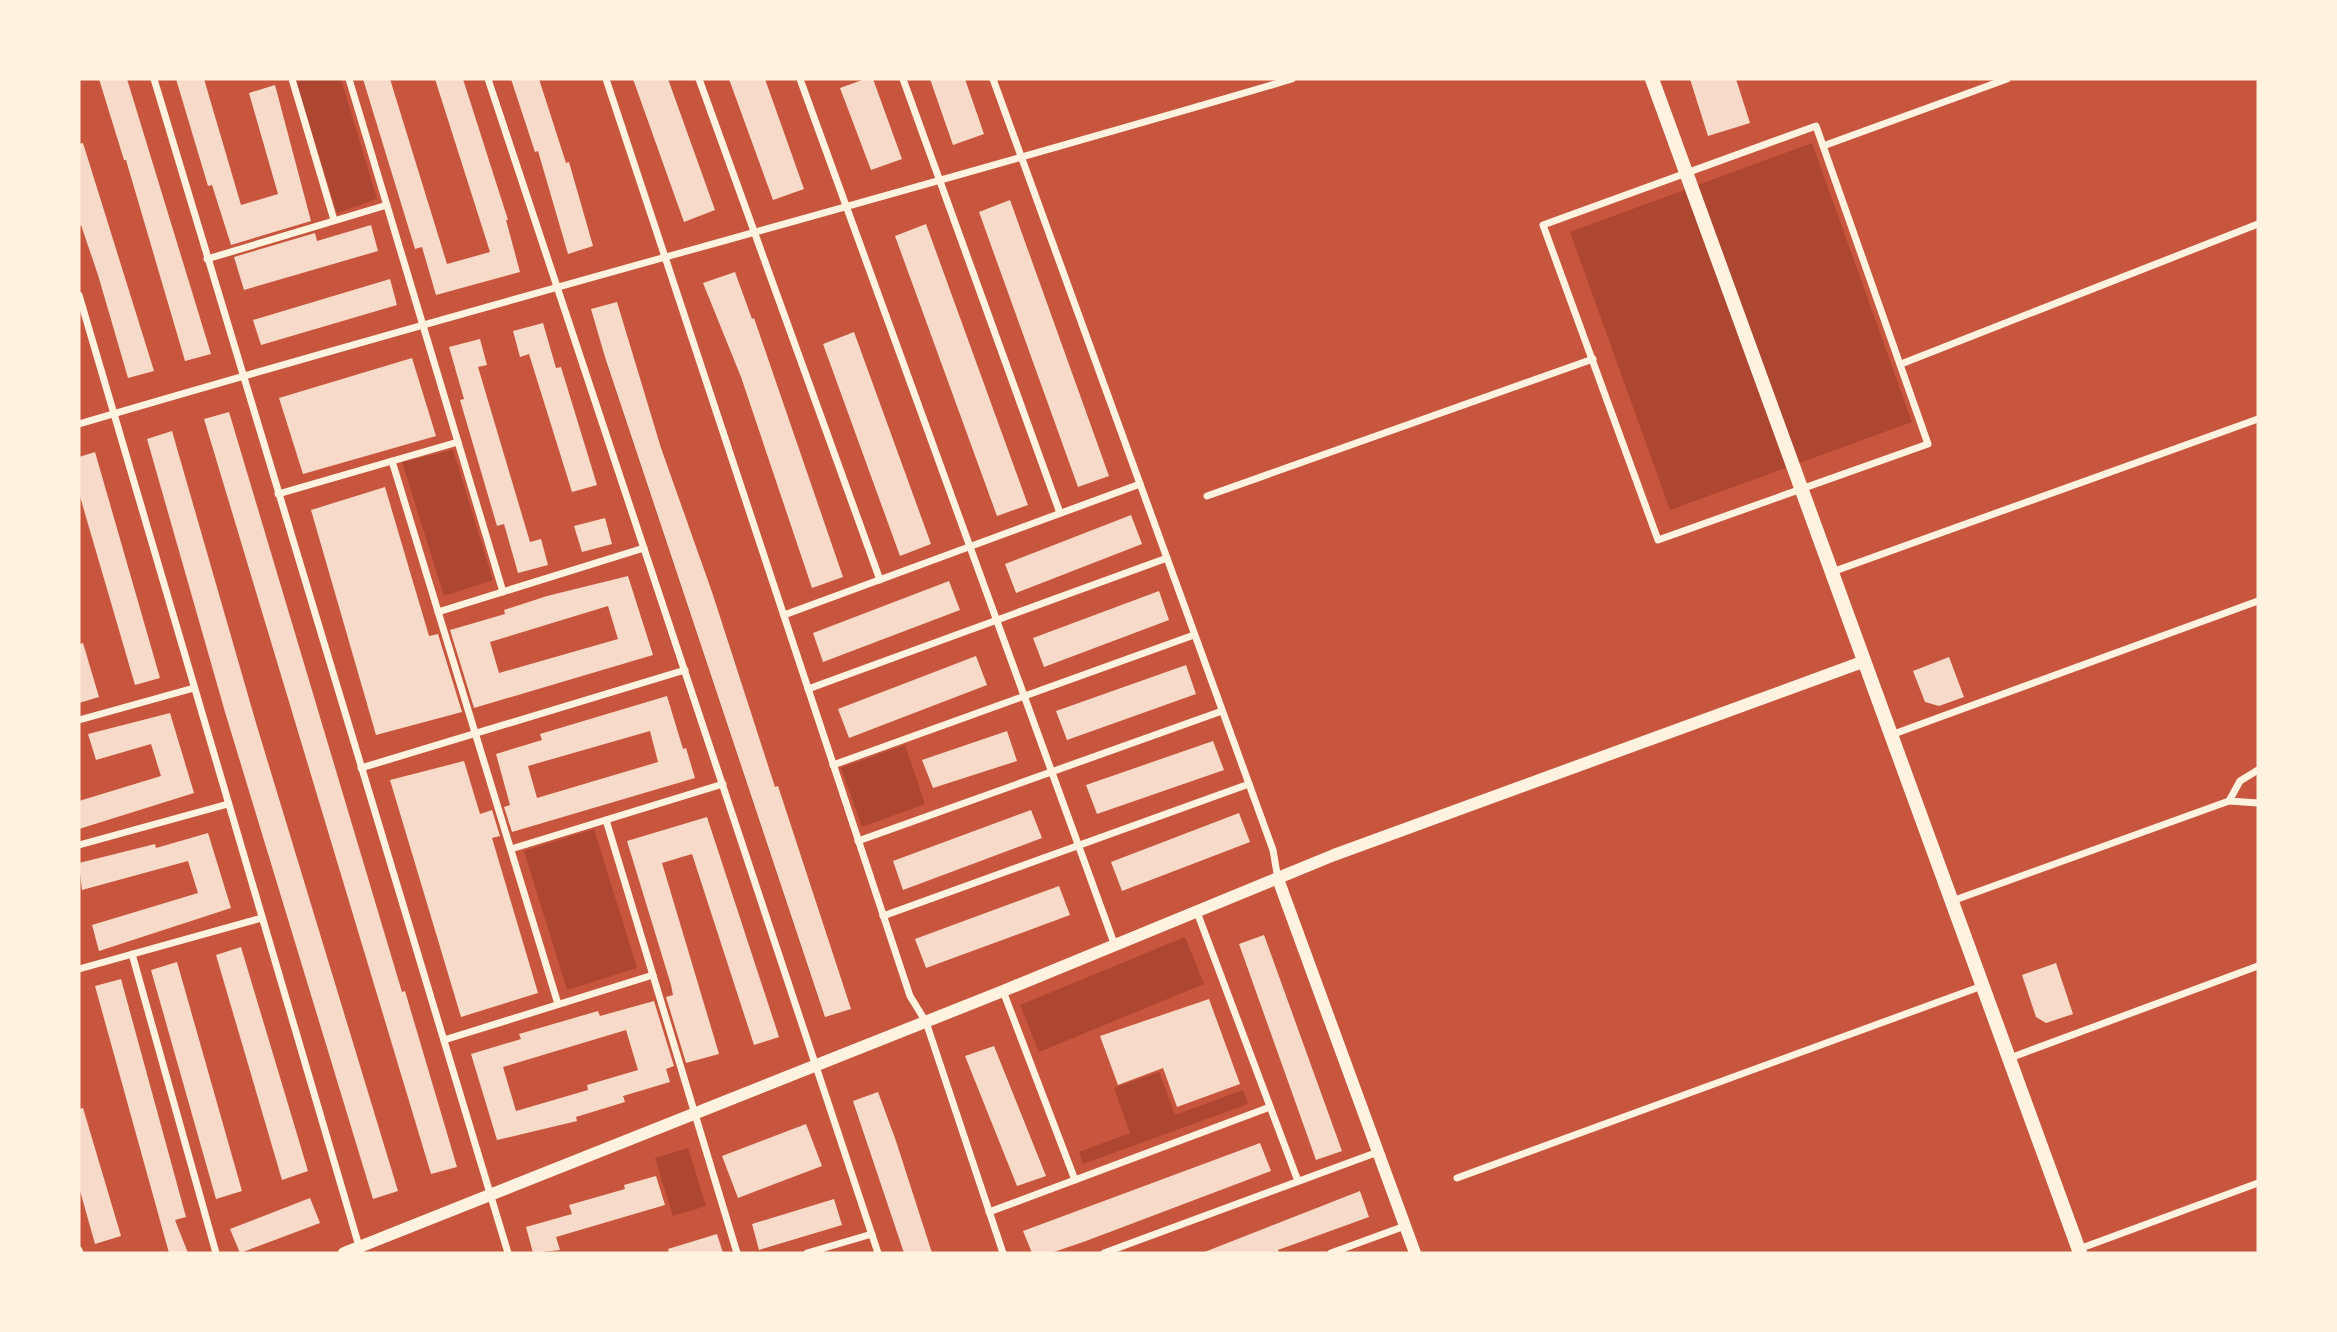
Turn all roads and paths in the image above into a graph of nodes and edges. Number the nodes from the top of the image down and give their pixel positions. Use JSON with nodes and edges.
{"nodes":[{"id":1,"x":154,"y":79,"type":"edge"},
{"id":2,"x":292,"y":79,"type":"edge"},
{"id":3,"x":349,"y":79,"type":"edge"},
{"id":4,"x":488,"y":79,"type":"edge"},
{"id":5,"x":606,"y":79,"type":"edge"},
{"id":6,"x":699,"y":79,"type":"edge"},
{"id":7,"x":800,"y":79,"type":"edge"},
{"id":8,"x":903,"y":79,"type":"edge"},
{"id":9,"x":993,"y":79,"type":"edge"},
{"id":10,"x":1292,"y":79,"type":"edge"},
{"id":11,"x":1652,"y":79,"type":"edge"},
{"id":12,"x":2007,"y":79,"type":"edge"},
{"id":13,"x":1823,"y":146,"type":"junction"},
{"id":14,"x":1022,"y":158,"type":"junction"},
{"id":15,"x":1687,"y":175,"type":"junction"},
{"id":16,"x":940,"y":180,"type":"junction"},
{"id":17,"x":387,"y":205,"type":"junction"},
{"id":18,"x":847,"y":206,"type":"junction"},
{"id":19,"x":334,"y":220,"type":"junction"},
{"id":20,"x":2258,"y":224,"type":"edge"},
{"id":21,"x":754,"y":231,"type":"junction"},
{"id":22,"x":664,"y":256,"type":"junction"},
{"id":23,"x":207,"y":259,"type":"junction"},
{"id":24,"x":557,"y":285,"type":"junction"},
{"id":25,"x":79,"y":295,"type":"edge"},
{"id":26,"x":422,"y":324,"type":"junction"},
{"id":27,"x":1594,"y":359,"type":"junction"},
{"id":28,"x":1901,"y":364,"type":"junction"},
{"id":29,"x":242,"y":376,"type":"junction"},
{"id":30,"x":114,"y":414,"type":"junction"},
{"id":31,"x":2258,"y":419,"type":"edge"},
{"id":32,"x":79,"y":424,"type":"edge"},
{"id":33,"x":458,"y":442,"type":"junction"},
{"id":34,"x":392,"y":461,"type":"junction"},
{"id":35,"x":1140,"y":484,"type":"junction"},
{"id":36,"x":1802,"y":489,"type":"junction"},
{"id":37,"x":278,"y":494,"type":"junction"},
{"id":38,"x":1207,"y":496,"type":"dead end"},
{"id":39,"x":1060,"y":513,"type":"junction"},
{"id":40,"x":970,"y":546,"type":"junction"},
{"id":41,"x":644,"y":548,"type":"junction"},
{"id":42,"x":1167,"y":558,"type":"junction"},
{"id":43,"x":1832,"y":572,"type":"junction"},
{"id":44,"x":880,"y":580,"type":"junction"},
{"id":45,"x":503,"y":592,"type":"junction"},
{"id":46,"x":2258,"y":601,"type":"edge"},
{"id":47,"x":438,"y":612,"type":"junction"},
{"id":48,"x":784,"y":615,"type":"junction"},
{"id":49,"x":997,"y":620,"type":"junction"},
{"id":50,"x":1194,"y":635,"type":"junction"},
{"id":51,"x":1865,"y":661,"type":"junction"},
{"id":52,"x":685,"y":670,"type":"junction"},
{"id":53,"x":194,"y":688,"type":"junction"},
{"id":54,"x":808,"y":689,"type":"junction"},
{"id":55,"x":1025,"y":696,"type":"junction"},
{"id":56,"x":1222,"y":711,"type":"junction"},
{"id":57,"x":79,"y":720,"type":"edge"},
{"id":58,"x":475,"y":734,"type":"junction"},
{"id":59,"x":1891,"y":735,"type":"junction"},
{"id":60,"x":833,"y":765,"type":"junction"},
{"id":61,"x":361,"y":768,"type":"junction"},
{"id":62,"x":1052,"y":771,"type":"junction"},
{"id":63,"x":2258,"y":771,"type":"edge"},
{"id":64,"x":1249,"y":784,"type":"junction"},
{"id":65,"x":723,"y":785,"type":"junction"},
{"id":66,"x":2229,"y":801,"type":"junction"},
{"id":67,"x":2258,"y":803,"type":"edge"},
{"id":68,"x":228,"y":804,"type":"junction"},
{"id":69,"x":606,"y":820,"type":"junction"},
{"id":70,"x":858,"y":841,"type":"junction"},
{"id":71,"x":79,"y":845,"type":"edge"},
{"id":72,"x":1079,"y":846,"type":"junction"},
{"id":73,"x":510,"y":849,"type":"junction"},
{"id":74,"x":1278,"y":879,"type":"junction"},
{"id":75,"x":1952,"y":901,"type":"junction"},
{"id":76,"x":1197,"y":912,"type":"junction"},
{"id":77,"x":884,"y":916,"type":"junction"},
{"id":78,"x":262,"y":918,"type":"junction"},
{"id":79,"x":1115,"y":946,"type":"junction"},
{"id":80,"x":132,"y":954,"type":"junction"},
{"id":81,"x":2258,"y":966,"type":"edge"},
{"id":82,"x":79,"y":969,"type":"edge"},
{"id":83,"x":653,"y":975,"type":"junction"},
{"id":84,"x":1983,"y":986,"type":"junction"},
{"id":85,"x":1003,"y":991,"type":"junction"},
{"id":86,"x":558,"y":1004,"type":"junction"},
{"id":87,"x":926,"y":1022,"type":"junction"},
{"id":88,"x":443,"y":1040,"type":"junction"},
{"id":89,"x":2010,"y":1058,"type":"junction"},
{"id":90,"x":816,"y":1066,"type":"junction"},
{"id":91,"x":1270,"y":1107,"type":"junction"},
{"id":92,"x":695,"y":1114,"type":"junction"},
{"id":93,"x":1378,"y":1152,"type":"junction"},
{"id":94,"x":1457,"y":1178,"type":"dead end"},
{"id":95,"x":1075,"y":1180,"type":"junction"},
{"id":96,"x":1298,"y":1181,"type":"junction"},
{"id":97,"x":2258,"y":1183,"type":"edge"},
{"id":98,"x":490,"y":1194,"type":"junction"},
{"id":99,"x":989,"y":1212,"type":"junction"},
{"id":100,"x":1405,"y":1226,"type":"junction"},
{"id":101,"x":872,"y":1234,"type":"junction"},
{"id":102,"x":360,"y":1250,"type":"edge"},
{"id":103,"x":2079,"y":1251,"type":"edge"},
{"id":104,"x":216,"y":1253,"type":"edge"},
{"id":105,"x":345,"y":1253,"type":"edge"},
{"id":106,"x":508,"y":1253,"type":"edge"},
{"id":107,"x":737,"y":1253,"type":"edge"},
{"id":108,"x":807,"y":1253,"type":"edge"},
{"id":109,"x":878,"y":1253,"type":"edge"},
{"id":110,"x":1003,"y":1253,"type":"edge"},
{"id":111,"x":1104,"y":1253,"type":"edge"},
{"id":112,"x":1331,"y":1253,"type":"edge"},
{"id":113,"x":1415,"y":1253,"type":"edge"}],
"edges":[{"from":1,"to":23,"type":"street"},
{"from":2,"to":19,"type":"street"},
{"from":3,"to":17,"type":"street"},
{"from":4,"to":24,"type":"street"},
{"from":5,"to":22,"type":"street"},
{"from":6,"to":21,"type":"street"},
{"from":7,"to":18,"type":"street"},
{"from":8,"to":16,"type":"street"},
{"from":9,"to":14,"type":"street"},
{"from":10,"to":14,"type":"street"},
{"from":11,"to":15,"type":"main road"},
{"from":12,"to":13,"type":"street"},
{"from":13,"to":15,"type":"street"},
{"from":13,"to":28,"type":"street"},
{"from":14,"to":16,"type":"street"},
{"from":14,"to":35,"type":"street"},
{"from":15,"to":27,"type":"street"},
{"from":15,"to":36,"type":"main road"},
{"from":16,"to":18,"type":"street"},
{"from":16,"to":39,"type":"street"},
{"from":17,"to":19,"type":"street"},
{"from":17,"to":26,"type":"street"},
{"from":18,"to":21,"type":"street"},
{"from":18,"to":40,"type":"street"},
{"from":19,"to":23,"type":"street"},
{"from":20,"to":28,"type":"street"},
{"from":21,"to":22,"type":"street"},
{"from":21,"to":44,"type":"street"},
{"from":22,"to":24,"type":"street"},
{"from":22,"to":48,"type":"street"},
{"from":23,"to":29,"type":"street"},
{"from":24,"to":26,"type":"street"},
{"from":24,"to":41,"type":"street"},
{"from":25,"to":30,"type":"street"},
{"from":26,"to":29,"type":"street"},
{"from":26,"to":33,"type":"street"},
{"from":27,"to":36,"type":"street"},
{"from":27,"to":38,"type":"street"},
{"from":28,"to":36,"type":"street"},
{"from":29,"to":30,"type":"street"},
{"from":29,"to":37,"type":"street"},
{"from":30,"to":32,"type":"street"},
{"from":30,"to":53,"type":"street"},
{"from":31,"to":43,"type":"street"},
{"from":33,"to":34,"type":"street"},
{"from":33,"to":45,"type":"street"},
{"from":34,"to":37,"type":"street"},
{"from":34,"to":47,"type":"street"},
{"from":35,"to":39,"type":"street"},
{"from":35,"to":42,"type":"street"},
{"from":36,"to":43,"type":"main road"},
{"from":37,"to":61,"type":"street"},
{"from":39,"to":40,"type":"street"},
{"from":40,"to":44,"type":"street"},
{"from":40,"to":49,"type":"street"},
{"from":41,"to":45,"type":"street"},
{"from":41,"to":52,"type":"street"},
{"from":42,"to":49,"type":"street"},
{"from":42,"to":50,"type":"street"},
{"from":43,"to":51,"type":"main road"},
{"from":44,"to":48,"type":"street"},
{"from":45,"to":47,"type":"street"},
{"from":46,"to":59,"type":"street"},
{"from":47,"to":58,"type":"street"},
{"from":48,"to":54,"type":"street"},
{"from":49,"to":54,"type":"street"},
{"from":49,"to":55,"type":"street"},
{"from":50,"to":55,"type":"street"},
{"from":50,"to":56,"type":"street"},
{"from":51,"to":59,"type":"main road"},
{"from":51,"to":74,"type":"street"},
{"from":52,"to":58,"type":"street"},
{"from":52,"to":65,"type":"street"},
{"from":53,"to":57,"type":"street"},
{"from":53,"to":68,"type":"street"},
{"from":54,"to":60,"type":"street"},
{"from":55,"to":60,"type":"street"},
{"from":55,"to":62,"type":"street"},
{"from":56,"to":62,"type":"street"},
{"from":56,"to":64,"type":"street"},
{"from":58,"to":61,"type":"street"},
{"from":58,"to":73,"type":"street"},
{"from":59,"to":75,"type":"main road"},
{"from":60,"to":70,"type":"street"},
{"from":61,"to":88,"type":"street"},
{"from":62,"to":70,"type":"street"},
{"from":62,"to":72,"type":"street"},
{"from":63,"to":66,"type":"street"},
{"from":64,"to":72,"type":"street"},
{"from":64,"to":74,"type":"street"},
{"from":65,"to":69,"type":"street"},
{"from":65,"to":90,"type":"street"},
{"from":66,"to":67,"type":"street"},
{"from":66,"to":75,"type":"street"},
{"from":68,"to":71,"type":"street"},
{"from":68,"to":78,"type":"street"},
{"from":69,"to":73,"type":"street"},
{"from":69,"to":83,"type":"street"},
{"from":70,"to":77,"type":"street"},
{"from":72,"to":77,"type":"street"},
{"from":72,"to":79,"type":"street"},
{"from":73,"to":86,"type":"street"},
{"from":74,"to":76,"type":"street"},
{"from":74,"to":93,"type":"street"},
{"from":75,"to":84,"type":"main road"},
{"from":76,"to":79,"type":"street"},
{"from":76,"to":91,"type":"street"},
{"from":77,"to":87,"type":"street"},
{"from":78,"to":80,"type":"street"},
{"from":78,"to":102,"type":"street"},
{"from":79,"to":85,"type":"street"},
{"from":80,"to":82,"type":"street"},
{"from":80,"to":104,"type":"street"},
{"from":81,"to":89,"type":"street"},
{"from":83,"to":86,"type":"street"},
{"from":83,"to":92,"type":"street"},
{"from":84,"to":89,"type":"main road"},
{"from":84,"to":94,"type":"street"},
{"from":85,"to":87,"type":"street"},
{"from":85,"to":95,"type":"street"},
{"from":86,"to":88,"type":"street"},
{"from":87,"to":90,"type":"street"},
{"from":87,"to":99,"type":"street"},
{"from":88,"to":98,"type":"street"},
{"from":89,"to":103,"type":"main road"},
{"from":90,"to":92,"type":"street"},
{"from":90,"to":101,"type":"street"},
{"from":91,"to":95,"type":"street"},
{"from":91,"to":96,"type":"street"},
{"from":92,"to":98,"type":"street"},
{"from":92,"to":107,"type":"street"},
{"from":93,"to":96,"type":"street"},
{"from":93,"to":100,"type":"street"},
{"from":95,"to":99,"type":"street"},
{"from":96,"to":111,"type":"street"},
{"from":97,"to":103,"type":"street"},
{"from":98,"to":102,"type":"street"},
{"from":98,"to":106,"type":"street"},
{"from":99,"to":110,"type":"street"},
{"from":100,"to":112,"type":"street"},
{"from":100,"to":113,"type":"street"},
{"from":101,"to":108,"type":"street"},
{"from":101,"to":109,"type":"street"},
{"from":102,"to":105,"type":"street"}]}
